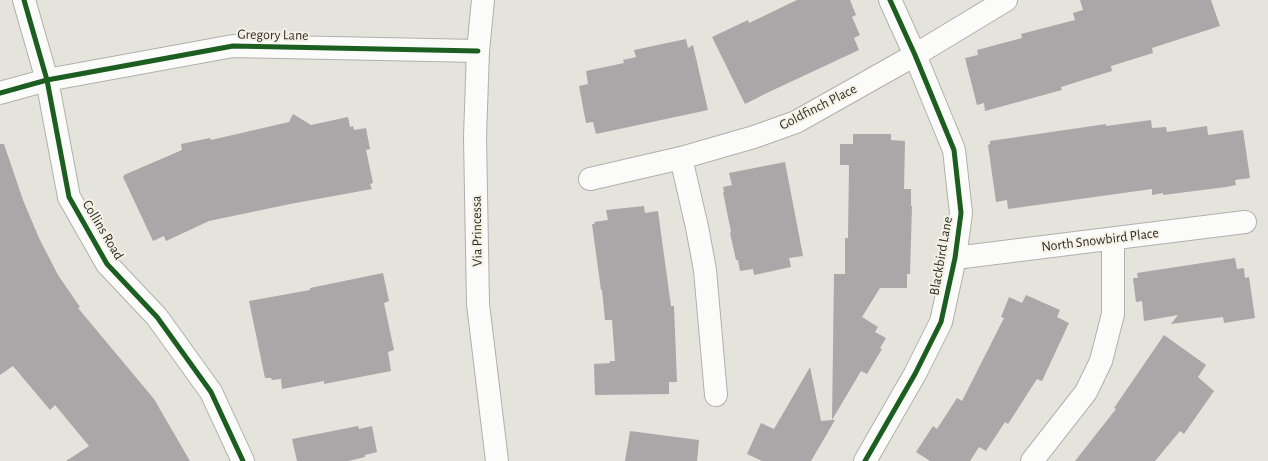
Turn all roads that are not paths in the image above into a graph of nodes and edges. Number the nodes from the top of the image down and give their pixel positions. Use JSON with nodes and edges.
{"nodes":[{"id":1,"x":24,"y":0,"type":"edge"},
{"id":2,"x":483,"y":0,"type":"edge"},
{"id":3,"x":890,"y":0,"type":"edge"},
{"id":4,"x":1006,"y":0,"type":"edge"},
{"id":5,"x":478,"y":51,"type":"junction"},
{"id":6,"x":915,"y":55,"type":"junction"},
{"id":7,"x":47,"y":80,"type":"junction"},
{"id":8,"x":0,"y":93,"type":"edge"},
{"id":9,"x":680,"y":158,"type":"junction"},
{"id":10,"x":590,"y":179,"type":"dead end"},
{"id":11,"x":1245,"y":222,"type":"dead end"},
{"id":12,"x":1112,"y":239,"type":"junction"},
{"id":13,"x":955,"y":258,"type":"junction"},
{"id":14,"x":716,"y":395,"type":"dead end"},
{"id":15,"x":243,"y":461,"type":"edge"},
{"id":16,"x":497,"y":461,"type":"edge"},
{"id":17,"x":865,"y":461,"type":"edge"},
{"id":18,"x":1032,"y":461,"type":"edge"}],
"edges":[{"from":1,"to":7,"type":"street","name":"Collins Road"},
{"from":2,"to":5,"type":"street","name":"Via Princessa"},
{"from":3,"to":6,"type":"street","name":"Blackbird Lane"},
{"from":4,"to":6,"type":"street","name":"Goldfinch Place"},
{"from":5,"to":7,"type":"street","name":"Gregory Lane"},
{"from":5,"to":16,"type":"street","name":"Via Princessa"},
{"from":6,"to":9,"type":"street","name":"Goldfinch Place"},
{"from":6,"to":13,"type":"street","name":"Blackbird Lane"},
{"from":7,"to":8,"type":"street","name":"Gregory Lane"},
{"from":7,"to":15,"type":"street","name":"Collins Road"},
{"from":9,"to":10,"type":"street","name":"Goldfinch Place"},
{"from":9,"to":14,"type":"street"},
{"from":11,"to":12,"type":"street","name":"North Snowbird Place"},
{"from":12,"to":13,"type":"street","name":"North Snowbird Place"},
{"from":12,"to":18,"type":"street"},
{"from":13,"to":17,"type":"street","name":"Blackbird Lane"}]}
